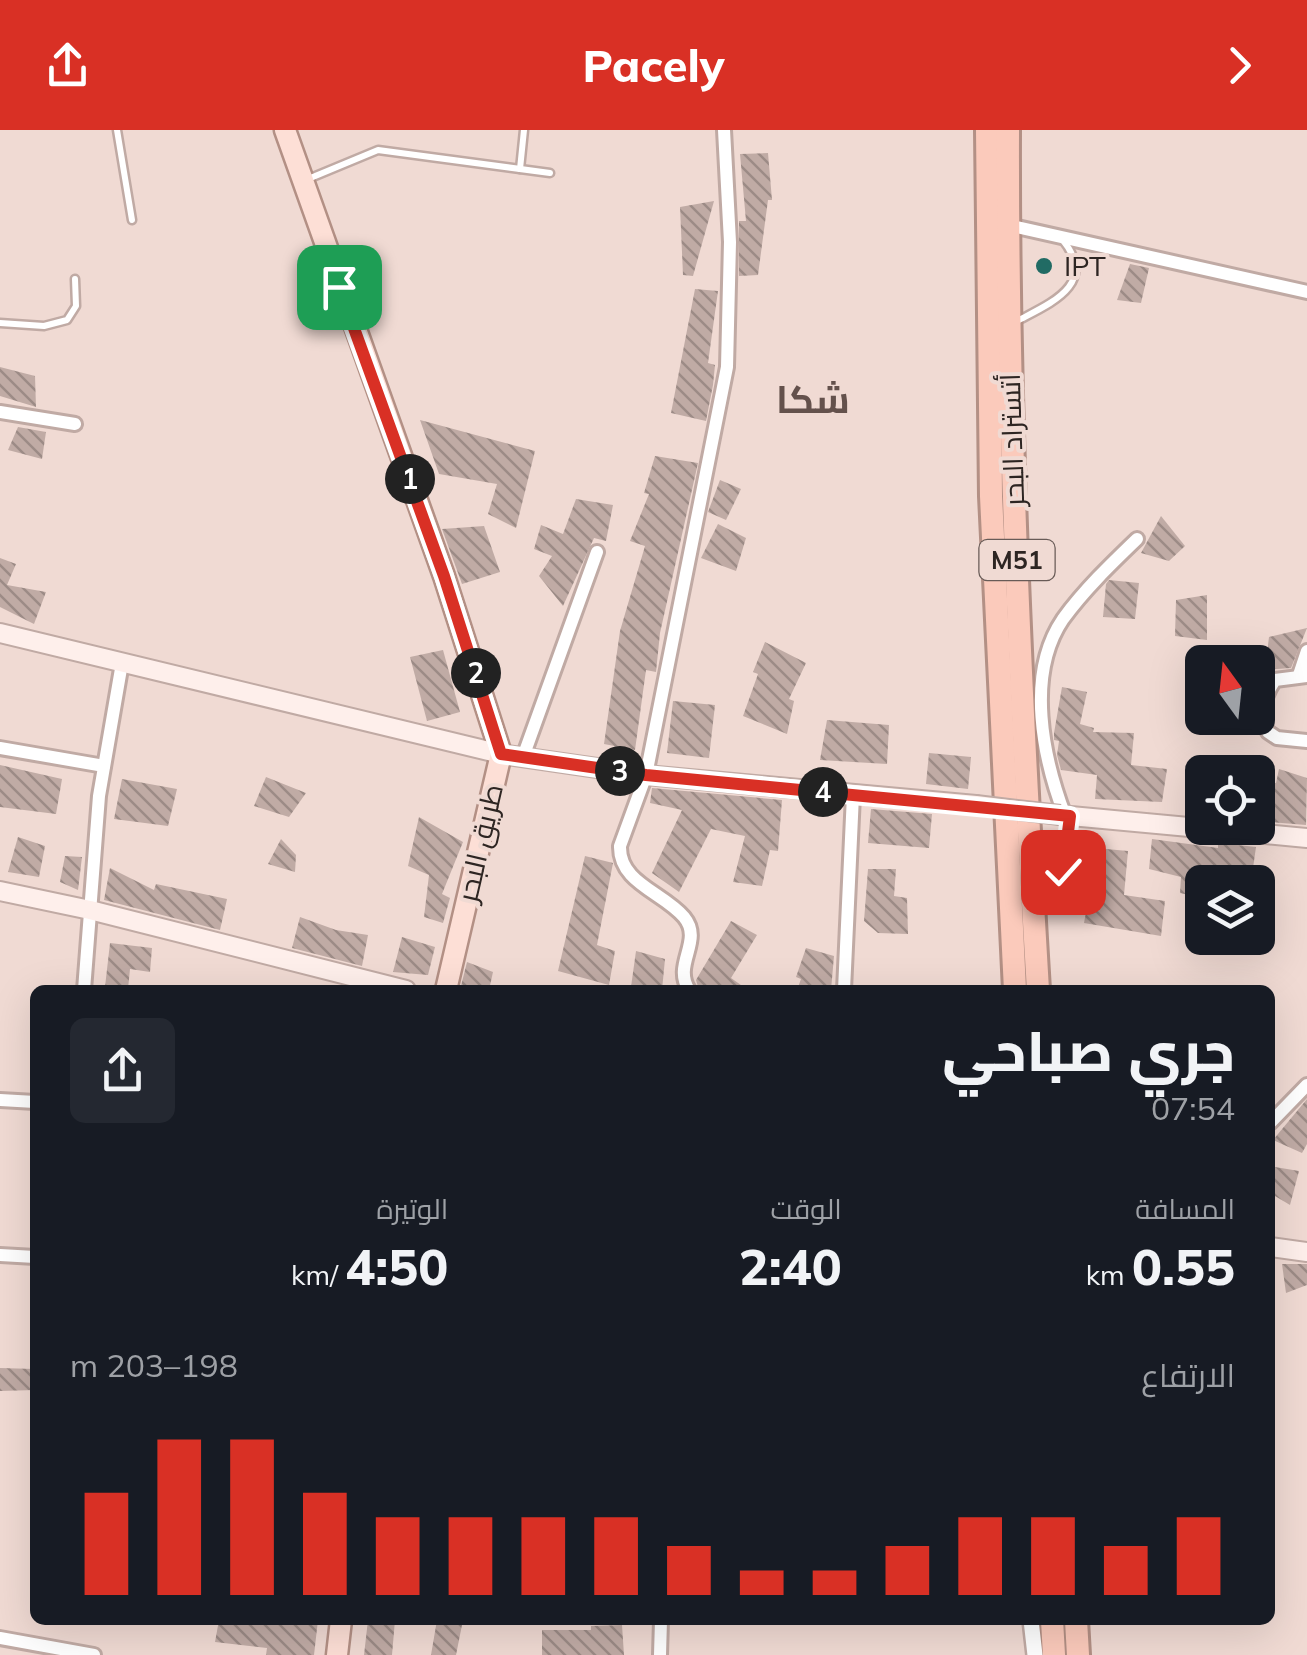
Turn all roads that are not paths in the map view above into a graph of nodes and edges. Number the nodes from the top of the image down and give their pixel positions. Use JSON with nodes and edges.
{"nodes":[{"id":1,"x":116,"y":130,"type":"edge"},
{"id":2,"x":285,"y":130,"type":"edge"},
{"id":3,"x":524,"y":130,"type":"edge"},
{"id":4,"x":724,"y":130,"type":"edge"},
{"id":5,"x":986,"y":130,"type":"edge"},
{"id":6,"x":1008,"y":130,"type":"edge"},
{"id":7,"x":520,"y":169,"type":"junction"},
{"id":8,"x":550,"y":174,"type":"dead end"},
{"id":9,"x":302,"y":181,"type":"junction"},
{"id":10,"x":132,"y":220,"type":"dead end"},
{"id":11,"x":1008,"y":225,"type":"junction"},
{"id":12,"x":1062,"y":240,"type":"junction"},
{"id":13,"x":75,"y":279,"type":"dead end"},
{"id":14,"x":1307,"y":292,"type":"edge"},
{"id":15,"x":0,"y":323,"type":"edge"},
{"id":16,"x":1008,"y":326,"type":"junction"},
{"id":17,"x":0,"y":412,"type":"edge"},
{"id":18,"x":75,"y":424,"type":"dead end"},
{"id":19,"x":1137,"y":539,"type":"dead end"},
{"id":20,"x":597,"y":552,"type":"dead end"},
{"id":21,"x":0,"y":633,"type":"edge"},
{"id":22,"x":1307,"y":650,"type":"edge"},
{"id":23,"x":122,"y":663,"type":"junction"},
{"id":24,"x":1303,"y":675,"type":"edge"},
{"id":25,"x":1307,"y":741,"type":"edge"},
{"id":26,"x":0,"y":748,"type":"edge"},
{"id":27,"x":501,"y":754,"type":"junction"},
{"id":28,"x":523,"y":757,"type":"junction"},
{"id":29,"x":104,"y":766,"type":"junction"},
{"id":30,"x":646,"y":775,"type":"junction"},
{"id":31,"x":854,"y":794,"type":"junction"},
{"id":32,"x":1065,"y":816,"type":"junction"},
{"id":33,"x":1307,"y":838,"type":"edge"},
{"id":34,"x":0,"y":892,"type":"edge"},
{"id":35,"x":1060,"y":896,"type":"dead end"},
{"id":36,"x":90,"y":910,"type":"junction"},
{"id":37,"x":84,"y":985,"type":"edge"},
{"id":38,"x":386,"y":985,"type":"edge"},
{"id":39,"x":447,"y":985,"type":"edge"},
{"id":40,"x":687,"y":985,"type":"edge"},
{"id":41,"x":844,"y":985,"type":"edge"},
{"id":42,"x":1014,"y":985,"type":"edge"},
{"id":43,"x":1038,"y":985,"type":"edge"},
{"id":44,"x":1307,"y":1085,"type":"edge"},
{"id":45,"x":0,"y":1100,"type":"edge"},
{"id":46,"x":30,"y":1102,"type":"edge"},
{"id":47,"x":1275,"y":1118,"type":"edge"},
{"id":48,"x":1275,"y":1248,"type":"edge"},
{"id":49,"x":1307,"y":1252,"type":"edge"},
{"id":50,"x":0,"y":1254,"type":"edge"},
{"id":51,"x":30,"y":1257,"type":"edge"},
{"id":52,"x":340,"y":1625,"type":"edge"},
{"id":53,"x":662,"y":1625,"type":"edge"},
{"id":54,"x":1032,"y":1625,"type":"edge"},
{"id":55,"x":1052,"y":1625,"type":"edge"},
{"id":56,"x":1076,"y":1625,"type":"edge"},
{"id":57,"x":0,"y":1638,"type":"edge"},
{"id":58,"x":94,"y":1655,"type":"edge"},
{"id":59,"x":336,"y":1655,"type":"edge"},
{"id":60,"x":660,"y":1655,"type":"edge"},
{"id":61,"x":1034,"y":1655,"type":"edge"},
{"id":62,"x":1054,"y":1655,"type":"edge"},
{"id":63,"x":1078,"y":1655,"type":"edge"}],
"edges":[{"from":1,"to":10,"type":"lane"},
{"from":2,"to":9,"type":"main road","name":"طريق البحر"},
{"from":3,"to":7,"type":"lane"},
{"from":4,"to":30,"type":"street"},
{"from":5,"to":42,"type":"highway","name":"أتستراد البحر","number":"M51"},
{"from":6,"to":11,"type":"highway","name":"أتستراد البحر","number":"M51"},
{"from":7,"to":8,"type":"lane"},
{"from":7,"to":9,"type":"lane"},
{"from":9,"to":27,"type":"main road","name":"طريق البحر"},
{"from":11,"to":12,"type":"street"},
{"from":11,"to":16,"type":"highway","name":"أتستراد البحر","number":"M51"},
{"from":12,"to":14,"type":"street"},
{"from":12,"to":16,"type":"lane"},
{"from":13,"to":15,"type":"lane"},
{"from":16,"to":43,"type":"highway","name":"أتستراد البحر","number":"M51"},
{"from":17,"to":18,"type":"street"},
{"from":19,"to":32,"type":"street"},
{"from":20,"to":28,"type":"street"},
{"from":21,"to":23,"type":"main road"},
{"from":22,"to":24,"type":"street"},
{"from":23,"to":27,"type":"main road"},
{"from":23,"to":29,"type":"street"},
{"from":24,"to":25,"type":"street"},
{"from":26,"to":29,"type":"street"},
{"from":27,"to":28,"type":"main road"},
{"from":27,"to":39,"type":"main road","name":"طريق البحر"},
{"from":28,"to":30,"type":"main road"},
{"from":29,"to":36,"type":"street"},
{"from":30,"to":31,"type":"main road"},
{"from":30,"to":40,"type":"street"},
{"from":31,"to":32,"type":"main road","bridge":true},
{"from":31,"to":41,"type":"street"},
{"from":32,"to":33,"type":"main road"},
{"from":32,"to":35,"type":"street"},
{"from":34,"to":36,"type":"main road"},
{"from":36,"to":37,"type":"street"},
{"from":36,"to":38,"type":"main road"},
{"from":44,"to":47,"type":"street"},
{"from":45,"to":46,"type":"street"},
{"from":48,"to":49,"type":"main road"},
{"from":50,"to":51,"type":"street"},
{"from":52,"to":59,"type":"main road"},
{"from":53,"to":60,"type":"street"},
{"from":54,"to":61,"type":"street"},
{"from":55,"to":62,"type":"highway"},
{"from":56,"to":63,"type":"highway"},
{"from":57,"to":58,"type":"street"}]}
